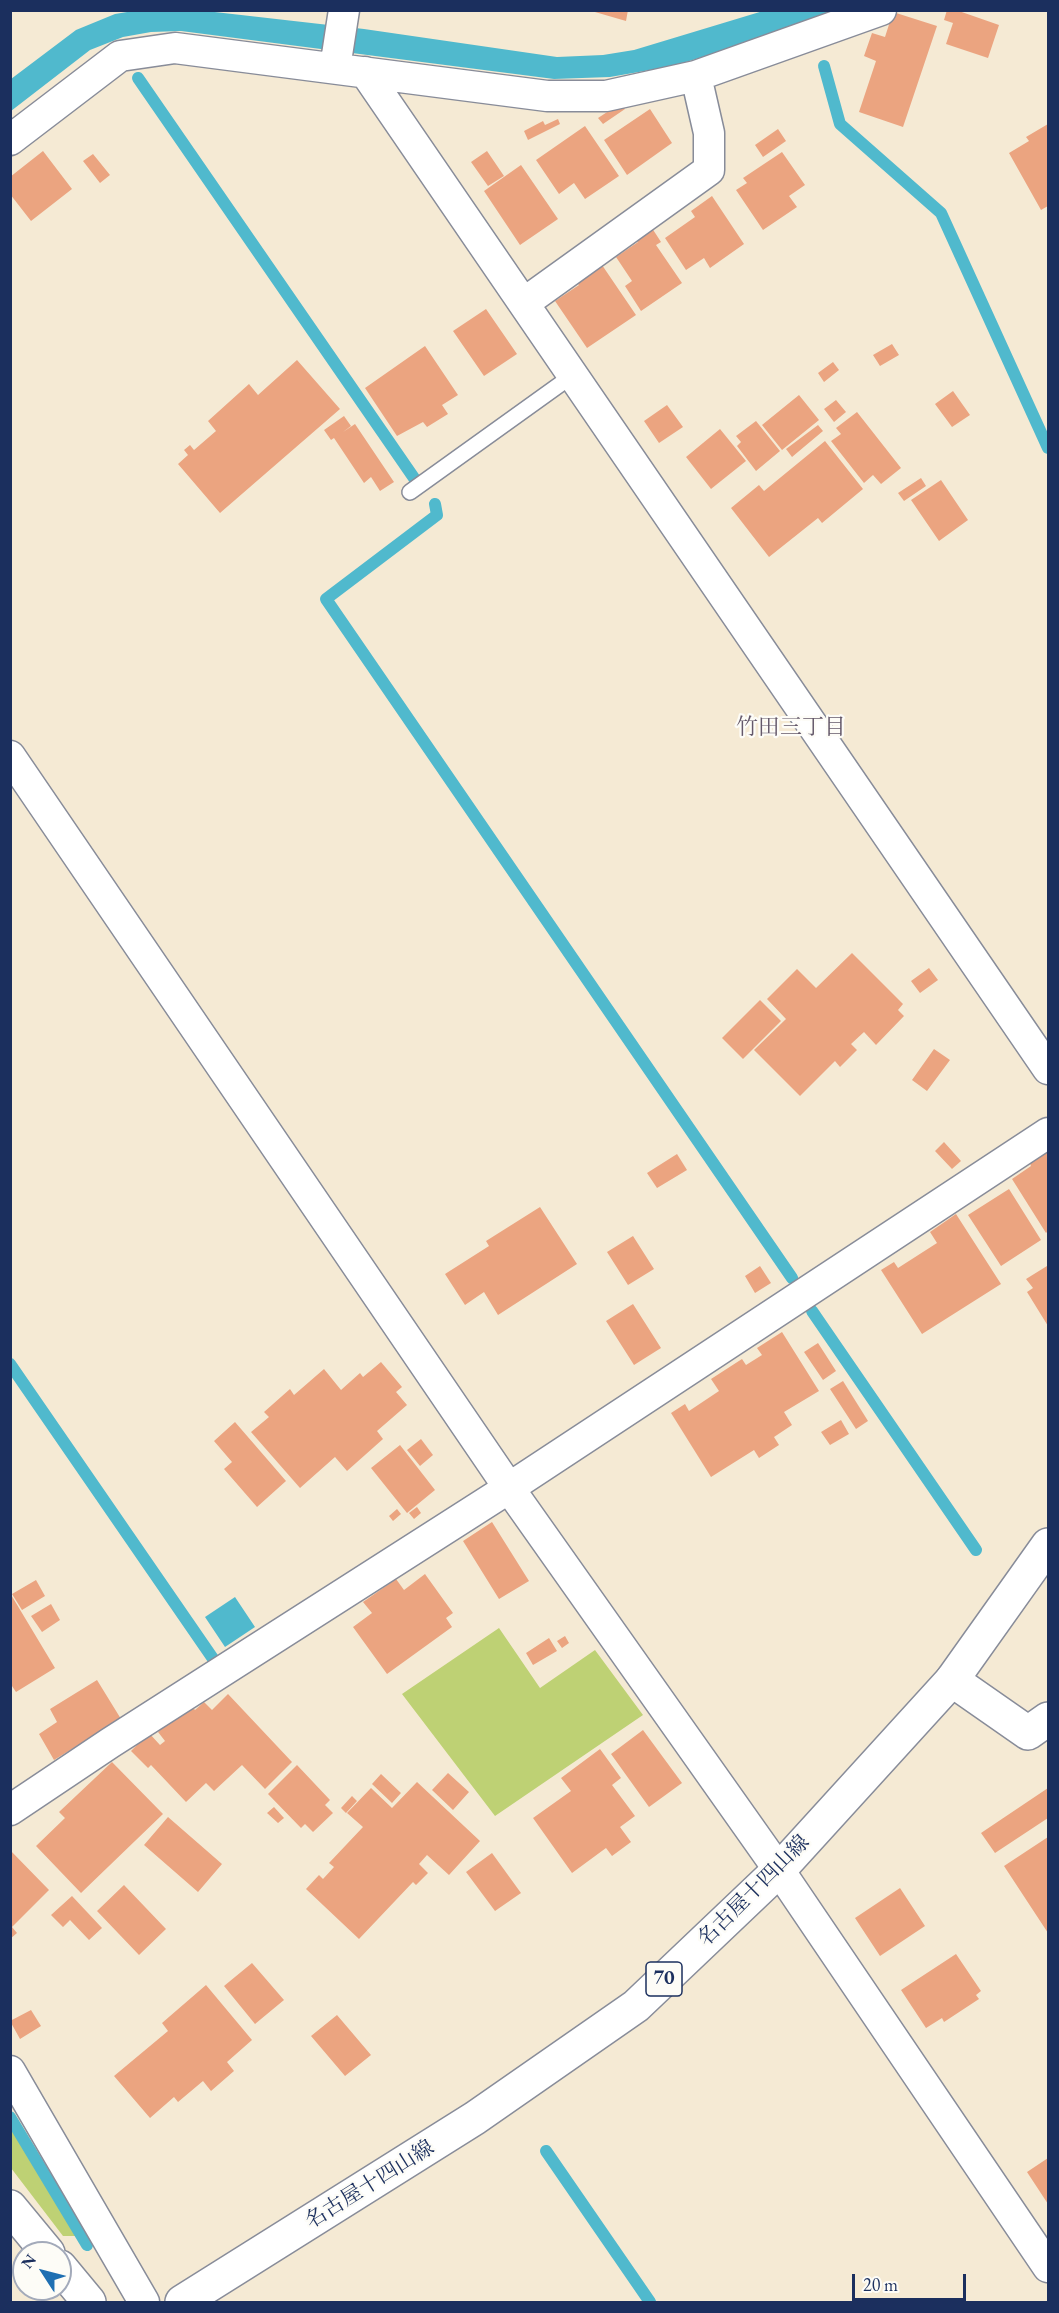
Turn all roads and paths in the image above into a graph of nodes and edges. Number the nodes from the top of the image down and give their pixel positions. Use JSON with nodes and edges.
{"nodes":[{"id":1,"x":881,"y":10,"type":"edge"},
{"id":2,"x":343,"y":14,"type":"edge"},
{"id":3,"x":336,"y":63,"type":"junction"},
{"id":4,"x":365,"y":72,"type":"junction"},
{"id":5,"x":696,"y":76,"type":"junction"},
{"id":6,"x":10,"y":140,"type":"edge"},
{"id":7,"x":524,"y":303,"type":"junction"},
{"id":8,"x":573,"y":375,"type":"junction"},
{"id":9,"x":410,"y":492,"type":"dead end"},
{"id":10,"x":10,"y":756,"type":"edge"},
{"id":11,"x":1048,"y":1069,"type":"edge"},
{"id":12,"x":1048,"y":1133,"type":"edge"},
{"id":13,"x":509,"y":1488,"type":"junction"},
{"id":14,"x":1048,"y":1545,"type":"edge"},
{"id":15,"x":952,"y":1680,"type":"junction"},
{"id":16,"x":1048,"y":1719,"type":"edge"},
{"id":17,"x":10,"y":1810,"type":"edge"},
{"id":18,"x":779,"y":1870,"type":"junction"},
{"id":19,"x":10,"y":2071,"type":"edge"},
{"id":20,"x":10,"y":2206,"type":"edge"},
{"id":21,"x":38,"y":2241,"type":"edge"},
{"id":22,"x":1048,"y":2267,"type":"edge"},
{"id":23,"x":72,"y":2282,"type":"edge"},
{"id":24,"x":88,"y":2302,"type":"edge"},
{"id":25,"x":144,"y":2302,"type":"edge"},
{"id":26,"x":182,"y":2302,"type":"edge"}],
"edges":[{"from":1,"to":5,"type":"street"},
{"from":2,"to":3,"type":"street"},
{"from":3,"to":4,"type":"street"},
{"from":3,"to":6,"type":"street"},
{"from":4,"to":5,"type":"street"},
{"from":4,"to":7,"type":"street"},
{"from":5,"to":7,"type":"street"},
{"from":7,"to":8,"type":"street"},
{"from":8,"to":9,"type":"lane"},
{"from":8,"to":11,"type":"street"},
{"from":10,"to":13,"type":"street"},
{"from":12,"to":13,"type":"street"},
{"from":13,"to":17,"type":"street"},
{"from":13,"to":18,"type":"street"},
{"from":14,"to":15,"type":"main road","name":"名古屋十四山線","number":"70"},
{"from":15,"to":16,"type":"main road"},
{"from":15,"to":18,"type":"main road","name":"名古屋十四山線","number":"70"},
{"from":18,"to":22,"type":"street"},
{"from":18,"to":26,"type":"main road","name":"名古屋十四山線","number":"70"},
{"from":19,"to":25,"type":"street"},
{"from":20,"to":21,"type":"main road"},
{"from":23,"to":24,"type":"main road"}]}
